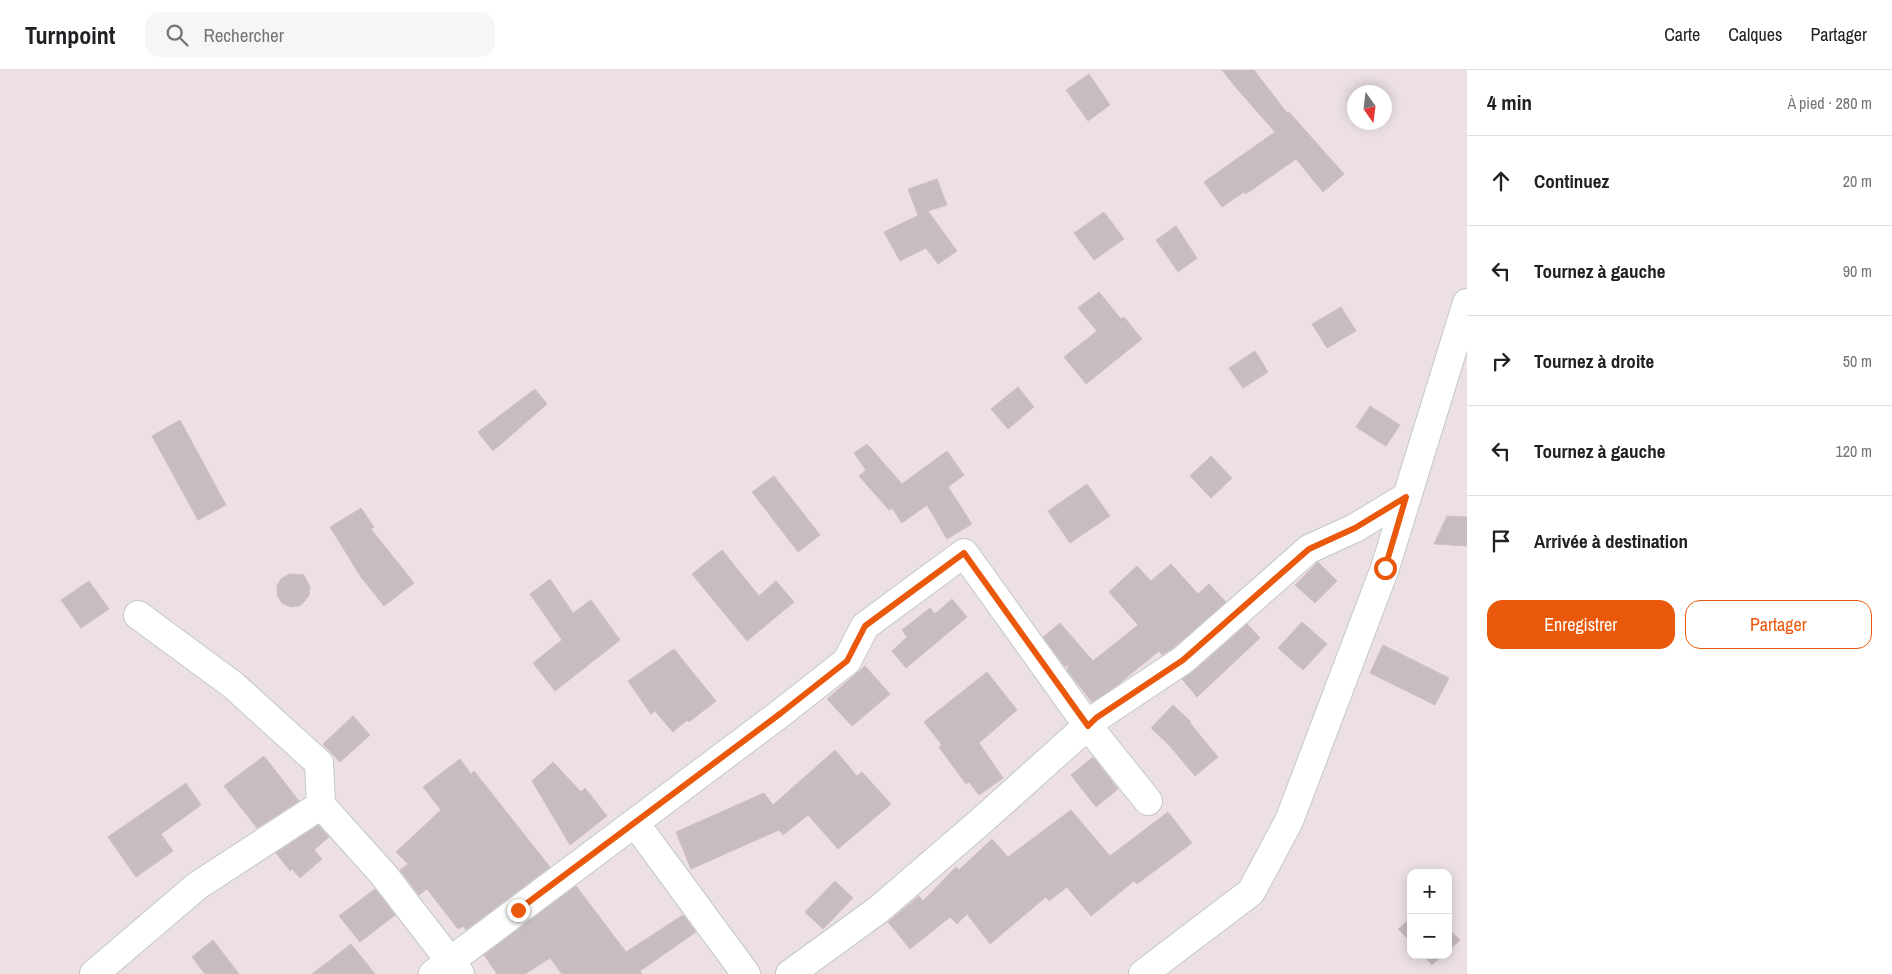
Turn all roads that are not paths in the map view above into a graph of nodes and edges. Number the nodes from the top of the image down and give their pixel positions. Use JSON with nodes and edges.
{"nodes":[{"id":1,"x":1467,"y":303,"type":"edge"},
{"id":2,"x":1406,"y":497,"type":"junction"},
{"id":3,"x":138,"y":615,"type":"dead end"},
{"id":4,"x":1088,"y":726,"type":"junction"},
{"id":5,"x":1148,"y":801,"type":"dead end"},
{"id":6,"x":321,"y":805,"type":"junction"},
{"id":7,"x":635,"y":822,"type":"junction"},
{"id":8,"x":448,"y":970,"type":"edge"},
{"id":9,"x":1156,"y":970,"type":"edge"},
{"id":10,"x":94,"y":974,"type":"edge"},
{"id":11,"x":746,"y":974,"type":"edge"},
{"id":12,"x":790,"y":974,"type":"edge"}],
"edges":[{"from":1,"to":2,"type":"street"},
{"from":2,"to":4,"type":"street"},
{"from":2,"to":9,"type":"street"},
{"from":3,"to":6,"type":"street"},
{"from":4,"to":5,"type":"street"},
{"from":4,"to":7,"type":"street"},
{"from":4,"to":12,"type":"street"},
{"from":6,"to":8,"type":"street"},
{"from":6,"to":10,"type":"street"},
{"from":7,"to":8,"type":"street"},
{"from":7,"to":11,"type":"street"}]}
